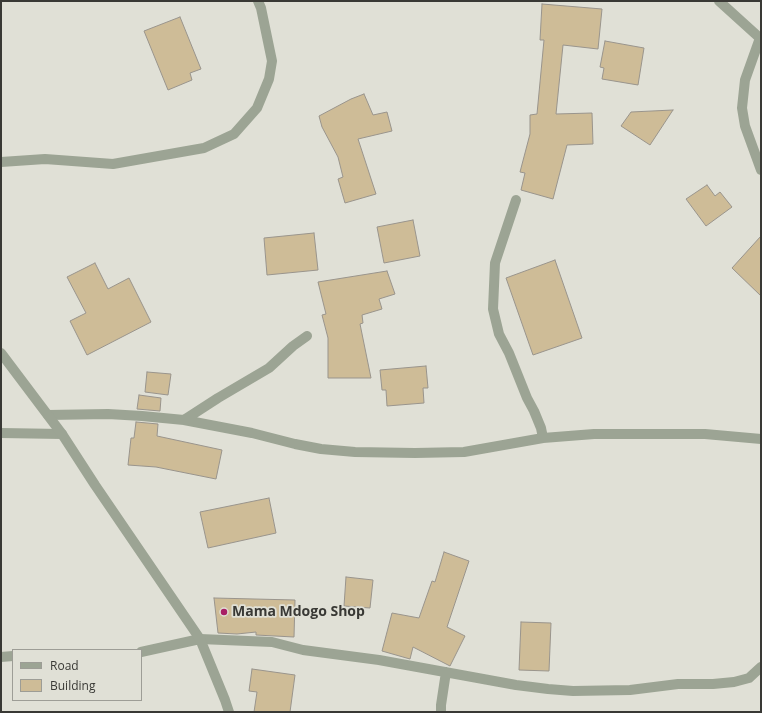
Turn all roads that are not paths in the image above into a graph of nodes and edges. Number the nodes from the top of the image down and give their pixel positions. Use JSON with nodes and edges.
{"nodes":[{"id":1,"x":258,"y":1,"type":"edge"},
{"id":2,"x":719,"y":1,"type":"edge"},
{"id":3,"x":760,"y":39,"type":"edge"},
{"id":4,"x":1,"y":162,"type":"edge"},
{"id":5,"x":761,"y":170,"type":"edge"},
{"id":6,"x":516,"y":200,"type":"dead end"},
{"id":7,"x":307,"y":336,"type":"dead end"},
{"id":8,"x":1,"y":353,"type":"edge"},
{"id":9,"x":48,"y":415,"type":"junction"},
{"id":10,"x":184,"y":420,"type":"junction"},
{"id":11,"x":1,"y":433,"type":"edge"},
{"id":12,"x":62,"y":434,"type":"junction"},
{"id":13,"x":543,"y":438,"type":"junction"},
{"id":14,"x":761,"y":439,"type":"edge"},
{"id":15,"x":200,"y":639,"type":"junction"},
{"id":16,"x":142,"y":652,"type":"edge"},
{"id":17,"x":12,"y":656,"type":"edge"},
{"id":18,"x":1,"y":657,"type":"edge"},
{"id":19,"x":761,"y":667,"type":"edge"},
{"id":20,"x":446,"y":672,"type":"junction"},
{"id":21,"x":229,"y":712,"type":"edge"},
{"id":22,"x":441,"y":712,"type":"edge"}],
"edges":[{"from":1,"to":4,"type":"street"},
{"from":2,"to":3,"type":"street"},
{"from":3,"to":5,"type":"street"},
{"from":6,"to":13,"type":"street"},
{"from":7,"to":10,"type":"street"},
{"from":8,"to":9,"type":"street"},
{"from":9,"to":10,"type":"street"},
{"from":9,"to":12,"type":"street"},
{"from":10,"to":13,"type":"street"},
{"from":11,"to":12,"type":"street"},
{"from":12,"to":15,"type":"street"},
{"from":13,"to":14,"type":"street"},
{"from":15,"to":16,"type":"street"},
{"from":15,"to":20,"type":"street"},
{"from":15,"to":21,"type":"street"},
{"from":17,"to":18,"type":"street"},
{"from":19,"to":20,"type":"street"},
{"from":20,"to":22,"type":"street"}]}
